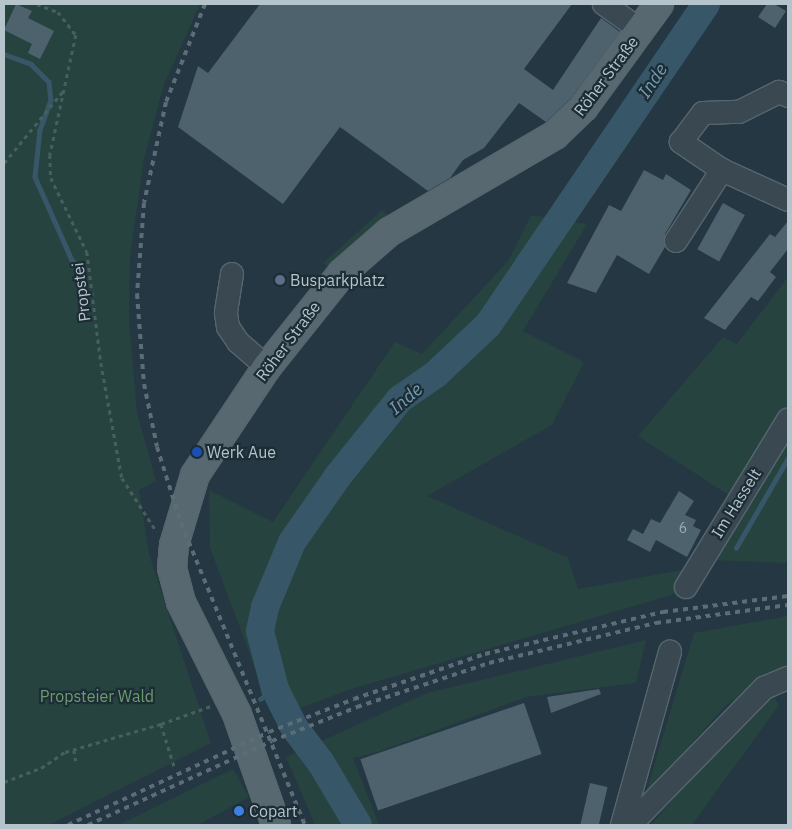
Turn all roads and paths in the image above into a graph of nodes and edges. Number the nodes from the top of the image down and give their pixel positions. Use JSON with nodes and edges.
{"nodes":[{"id":1,"x":36,"y":4,"type":"edge"},
{"id":2,"x":604,"y":4,"type":"edge"},
{"id":3,"x":659,"y":4,"type":"edge"},
{"id":4,"x":640,"y":30,"type":"junction"},
{"id":5,"x":65,"y":88,"type":"junction"},
{"id":6,"x":788,"y":96,"type":"edge"},
{"id":7,"x":4,"y":163,"type":"edge"},
{"id":8,"x":722,"y":170,"type":"junction"},
{"id":9,"x":788,"y":200,"type":"edge"},
{"id":10,"x":676,"y":241,"type":"dead end"},
{"id":11,"x":232,"y":274,"type":"dead end"},
{"id":12,"x":267,"y":367,"type":"junction"},
{"id":13,"x":788,"y":420,"type":"edge"},
{"id":14,"x":181,"y":523,"type":"junction"},
{"id":15,"x":686,"y":587,"type":"dead end"},
{"id":16,"x":670,"y":652,"type":"dead end"},
{"id":17,"x":788,"y":678,"type":"edge"},
{"id":18,"x":234,"y":705,"type":"junction"},
{"id":19,"x":161,"y":724,"type":"junction"},
{"id":20,"x":74,"y":750,"type":"junction"},
{"id":21,"x":76,"y":761,"type":"dead end"},
{"id":22,"x":175,"y":769,"type":"dead end"},
{"id":23,"x":4,"y":782,"type":"edge"},
{"id":24,"x":276,"y":825,"type":"edge"},
{"id":25,"x":622,"y":825,"type":"edge"},
{"id":26,"x":630,"y":825,"type":"edge"}],
"edges":[{"from":1,"to":5,"type":"path","name":"Propstei"},
{"from":2,"to":4,"type":"street"},
{"from":3,"to":4,"type":"main road","name":"Röher Straße"},
{"from":4,"to":12,"type":"main road","name":"Röher Straße"},
{"from":5,"to":7,"type":"path"},
{"from":5,"to":14,"type":"path","name":"Propstei"},
{"from":6,"to":8,"type":"street"},
{"from":8,"to":9,"type":"street"},
{"from":8,"to":10,"type":"street"},
{"from":11,"to":12,"type":"street"},
{"from":12,"to":14,"type":"main road","name":"Röher Straße"},
{"from":13,"to":15,"type":"street","name":"Im Hasselt"},
{"from":14,"to":18,"type":"main road","name":"Röher Straße"},
{"from":16,"to":25,"type":"street"},
{"from":17,"to":26,"type":"street"},
{"from":18,"to":19,"type":"path"},
{"from":18,"to":24,"type":"main road","name":"Röher Straße"},
{"from":19,"to":20,"type":"path"},
{"from":19,"to":22,"type":"path"},
{"from":20,"to":21,"type":"path"},
{"from":20,"to":23,"type":"path"}]}
